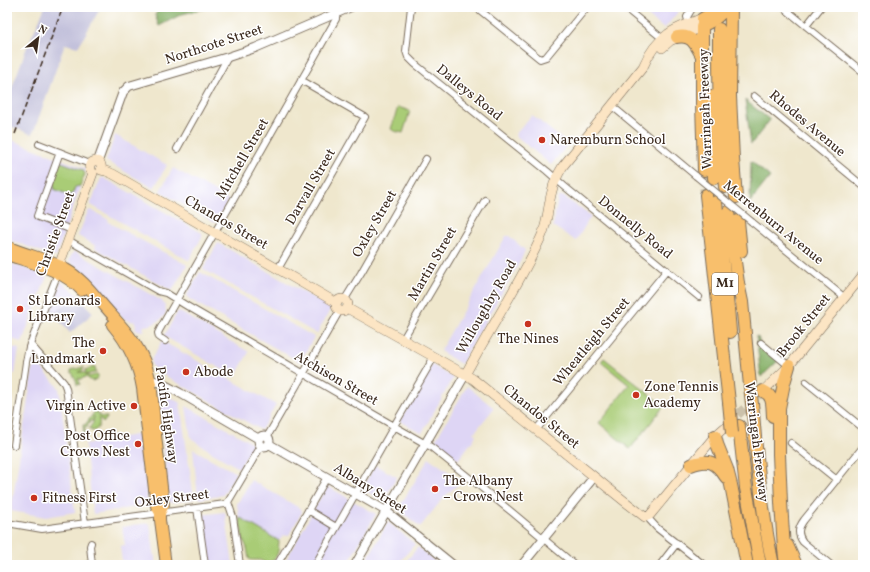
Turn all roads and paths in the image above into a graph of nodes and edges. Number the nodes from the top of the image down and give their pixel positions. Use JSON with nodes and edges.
{"nodes":[{"id":1,"x":411,"y":7,"type":"edge"},
{"id":2,"x":476,"y":7,"type":"edge"},
{"id":3,"x":587,"y":7,"type":"edge"},
{"id":4,"x":624,"y":7,"type":"edge"},
{"id":5,"x":693,"y":7,"type":"edge"},
{"id":6,"x":730,"y":7,"type":"edge"},
{"id":7,"x":783,"y":7,"type":"edge"},
{"id":8,"x":821,"y":7,"type":"edge"},
{"id":9,"x":347,"y":8,"type":"edge"},
{"id":10,"x":716,"y":8,"type":"edge"},
{"id":11,"x":336,"y":13,"type":"junction"},
{"id":12,"x":689,"y":24,"type":"junction"},
{"id":13,"x":708,"y":26,"type":"junction"},
{"id":14,"x":806,"y":26,"type":"junction"},
{"id":15,"x":669,"y":39,"type":"junction"},
{"id":16,"x":701,"y":55,"type":"junction"},
{"id":17,"x":228,"y":57,"type":"junction"},
{"id":18,"x":863,"y":72,"type":"edge"},
{"id":19,"x":301,"y":80,"type":"junction"},
{"id":20,"x":129,"y":86,"type":"joint"},
{"id":21,"x":754,"y":96,"type":"dead end"},
{"id":22,"x":612,"y":106,"type":"junction"},
{"id":23,"x":39,"y":144,"type":"dead end"},
{"id":24,"x":176,"y":149,"type":"dead end"},
{"id":25,"x":60,"y":152,"type":"junction"},
{"id":26,"x":426,"y":159,"type":"dead end"},
{"id":27,"x":96,"y":167,"type":"junction"},
{"id":28,"x":700,"y":173,"type":"junction"},
{"id":29,"x":556,"y":178,"type":"junction"},
{"id":30,"x":714,"y":178,"type":"tunnel mouth"},
{"id":31,"x":863,"y":186,"type":"edge"},
{"id":32,"x":725,"y":187,"type":"dead end"},
{"id":33,"x":736,"y":197,"type":"dead end"},
{"id":34,"x":711,"y":199,"type":"tunnel mouth"},
{"id":35,"x":485,"y":200,"type":"dead end"},
{"id":36,"x":728,"y":212,"type":"dead end"},
{"id":37,"x":738,"y":221,"type":"dead end"},
{"id":38,"x":72,"y":230,"type":"junction"},
{"id":39,"x":215,"y":232,"type":"junction"},
{"id":40,"x":68,"y":240,"type":"junction"},
{"id":41,"x":7,"y":246,"type":"edge"},
{"id":42,"x":7,"y":255,"type":"edge"},
{"id":43,"x":58,"y":269,"type":"junction"},
{"id":44,"x":278,"y":269,"type":"junction"},
{"id":45,"x":667,"y":270,"type":"junction"},
{"id":46,"x":863,"y":275,"type":"edge"},
{"id":47,"x":699,"y":297,"type":"dead end"},
{"id":48,"x":845,"y":298,"type":"junction"},
{"id":49,"x":177,"y":299,"type":"junction"},
{"id":50,"x":742,"y":302,"type":"junction"},
{"id":51,"x":342,"y":305,"type":"junction"},
{"id":52,"x":403,"y":339,"type":"junction"},
{"id":53,"x":165,"y":341,"type":"dead end"},
{"id":54,"x":761,"y":343,"type":"dead end"},
{"id":55,"x":30,"y":344,"type":"junction"},
{"id":56,"x":434,"y":357,"type":"junction"},
{"id":57,"x":789,"y":366,"type":"junction"},
{"id":58,"x":303,"y":374,"type":"junction"},
{"id":59,"x":465,"y":375,"type":"junction"},
{"id":60,"x":145,"y":379,"type":"junction"},
{"id":61,"x":806,"y":382,"type":"dead end"},
{"id":62,"x":763,"y":391,"type":"joint"},
{"id":63,"x":863,"y":420,"type":"edge"},
{"id":64,"x":394,"y":426,"type":"junction"},
{"id":65,"x":861,"y":427,"type":"edge"},
{"id":66,"x":732,"y":429,"type":"junction"},
{"id":67,"x":536,"y":430,"type":"junction"},
{"id":68,"x":715,"y":436,"type":"junction"},
{"id":69,"x":264,"y":441,"type":"junction"},
{"id":70,"x":425,"y":443,"type":"junction"},
{"id":71,"x":791,"y":443,"type":"dead end"},
{"id":72,"x":14,"y":445,"type":"dead end"},
{"id":73,"x":863,"y":447,"type":"edge"},
{"id":74,"x":779,"y":454,"type":"junction"},
{"id":75,"x":691,"y":465,"type":"junction"},
{"id":76,"x":327,"y":477,"type":"junction"},
{"id":77,"x":594,"y":477,"type":"junction"},
{"id":78,"x":837,"y":480,"type":"junction"},
{"id":79,"x":732,"y":485,"type":"junction"},
{"id":80,"x":356,"y":494,"type":"junction"},
{"id":81,"x":228,"y":502,"type":"junction"},
{"id":82,"x":197,"y":508,"type":"junction"},
{"id":83,"x":308,"y":510,"type":"junction"},
{"id":84,"x":386,"y":511,"type":"junction"},
{"id":85,"x":160,"y":513,"type":"junction"},
{"id":86,"x":647,"y":517,"type":"junction"},
{"id":87,"x":85,"y":523,"type":"junction"},
{"id":88,"x":7,"y":524,"type":"edge"},
{"id":89,"x":782,"y":525,"type":"junction"},
{"id":90,"x":336,"y":527,"type":"junction"},
{"id":91,"x":544,"y":539,"type":"junction"},
{"id":92,"x":91,"y":543,"type":"dead end"},
{"id":93,"x":677,"y":543,"type":"junction"},
{"id":94,"x":92,"y":565,"type":"edge"},
{"id":95,"x":166,"y":565,"type":"edge"},
{"id":96,"x":205,"y":565,"type":"edge"},
{"id":97,"x":240,"y":565,"type":"edge"},
{"id":98,"x":277,"y":565,"type":"edge"},
{"id":99,"x":315,"y":565,"type":"edge"},
{"id":100,"x":355,"y":565,"type":"edge"},
{"id":101,"x":453,"y":565,"type":"edge"},
{"id":102,"x":522,"y":565,"type":"edge"},
{"id":103,"x":575,"y":565,"type":"edge"},
{"id":104,"x":660,"y":565,"type":"edge"},
{"id":105,"x":704,"y":565,"type":"edge"},
{"id":106,"x":747,"y":565,"type":"edge"},
{"id":107,"x":760,"y":565,"type":"edge"},
{"id":108,"x":773,"y":565,"type":"edge"},
{"id":109,"x":786,"y":565,"type":"edge"},
{"id":110,"x":796,"y":565,"type":"edge"},
{"id":111,"x":831,"y":565,"type":"edge"}],
"edges":[{"from":1,"to":29,"type":"street","name":"Dalleys Road"},
{"from":2,"to":3,"type":"street"},
{"from":4,"to":15,"type":"street"},
{"from":5,"to":12,"type":"street"},
{"from":6,"to":13,"type":"main road","name":"Willoughby Road"},
{"from":6,"to":33,"type":"highway"},
{"from":7,"to":14,"type":"street"},
{"from":8,"to":14,"type":"street"},
{"from":9,"to":11,"type":"street","name":"Northcote Street"},
{"from":10,"to":13,"type":"main road","name":"Willoughby Road"},
{"from":11,"to":17,"type":"street","name":"Northcote Street"},
{"from":11,"to":19,"type":"street","name":"Mitchell Street"},
{"from":12,"to":13,"type":"main road","name":"Willoughby Road"},
{"from":12,"to":15,"type":"main road","name":"Willoughby Road"},
{"from":13,"to":15,"type":"main road","name":"Willoughby Road"},
{"from":13,"to":16,"type":"highway"},
{"from":13,"to":30,"type":"highway","name":"Warringah Freeway"},
{"from":13,"to":32,"type":"highway","name":"Warringah Freeway"},
{"from":14,"to":18,"type":"street"},
{"from":15,"to":16,"type":"highway"},
{"from":15,"to":22,"type":"main road","name":"Willoughby Road"},
{"from":16,"to":28,"type":"highway"},
{"from":17,"to":20,"type":"street","name":"Northcote Street"},
{"from":17,"to":24,"type":"street"},
{"from":19,"to":39,"type":"street","name":"Mitchell Street"},
{"from":19,"to":44,"type":"street","name":"Darvall Street"},
{"from":20,"to":27,"type":"street","name":"Christie Street"},
{"from":21,"to":31,"type":"street","name":"Rhodes Avenue"},
{"from":22,"to":28,"type":"street","name":"Merrenburn Avenue"},
{"from":22,"to":29,"type":"main road","name":"Willoughby Road"},
{"from":23,"to":25,"type":"street","name":"Chandos Street"},
{"from":25,"to":27,"type":"street","name":"Chandos Street"},
{"from":25,"to":38,"type":"street"},
{"from":26,"to":51,"type":"street","name":"Oxley Street"},
{"from":27,"to":38,"type":"main road","name":"Christie Street"},
{"from":27,"to":39,"type":"main road","name":"Chandos Street"},
{"from":28,"to":48,"type":"street","name":"Merrenburn Avenue","bridge":true},
{"from":29,"to":45,"type":"street","name":"Donnelly Road"},
{"from":29,"to":59,"type":"main road","name":"Willoughby Road"},
{"from":34,"to":66,"type":"highway","name":"Warringah Freeway","number":"M1"},
{"from":35,"to":52,"type":"street","name":"Martin Street"},
{"from":36,"to":50,"type":"highway","name":"Warringah Freeway","number":"M1"},
{"from":37,"to":50,"type":"highway"},
{"from":38,"to":40,"type":"main road","name":"Christie Street"},
{"from":39,"to":44,"type":"main road","name":"Chandos Street"},
{"from":39,"to":49,"type":"street","name":"Mitchell Street"},
{"from":40,"to":43,"type":"main road","name":"Christie Street"},
{"from":40,"to":49,"type":"street","name":"Atchison Street"},
{"from":41,"to":43,"type":"main road","name":"Pacific Highway"},
{"from":42,"to":43,"type":"main road","name":"Pacific Highway"},
{"from":43,"to":55,"type":"street","name":"Christie Street"},
{"from":43,"to":60,"type":"main road","name":"Pacific Highway"},
{"from":44,"to":51,"type":"main road","name":"Chandos Street"},
{"from":45,"to":47,"type":"street","name":"Donnelly Road"},
{"from":45,"to":67,"type":"street","name":"Wheatleigh Street"},
{"from":46,"to":48,"type":"main road","name":"Brook Street"},
{"from":48,"to":57,"type":"main road","name":"Brook Street"},
{"from":49,"to":53,"type":"street","name":"Mitchell Street"},
{"from":49,"to":58,"type":"street","name":"Atchison Street"},
{"from":50,"to":108,"type":"highway","name":"Warringah Freeway","number":"M1","bridge":true},
{"from":51,"to":52,"type":"main road","name":"Chandos Street"},
{"from":51,"to":58,"type":"street","name":"Oxley Street"},
{"from":52,"to":56,"type":"main road","name":"Chandos Street"},
{"from":54,"to":57,"type":"street"},
{"from":55,"to":72,"type":"street","name":"Christie Street"},
{"from":55,"to":87,"type":"street"},
{"from":56,"to":59,"type":"main road","name":"Chandos Street"},
{"from":56,"to":64,"type":"street"},
{"from":57,"to":62,"type":"main road","name":"Brook Street"},
{"from":57,"to":74,"type":"highway"},
{"from":58,"to":64,"type":"street","name":"Atchison Street"},
{"from":58,"to":69,"type":"street","name":"Oxley Street"},
{"from":59,"to":67,"type":"main road","name":"Chandos Street"},
{"from":59,"to":70,"type":"street","name":"Willoughby Road"},
{"from":60,"to":69,"type":"street","name":"Albany Street"},
{"from":60,"to":85,"type":"main road","name":"Pacific Highway"},
{"from":61,"to":65,"type":"street"},
{"from":62,"to":74,"type":"highway"},
{"from":63,"to":65,"type":"street"},
{"from":64,"to":70,"type":"street","name":"Atchison Street"},
{"from":64,"to":80,"type":"street"},
{"from":66,"to":68,"type":"main road"},
{"from":66,"to":107,"type":"highway","name":"Warringah Freeway","number":"M1"},
{"from":67,"to":77,"type":"main road","name":"Chandos Street"},
{"from":68,"to":75,"type":"main road"},
{"from":68,"to":79,"type":"highway"},
{"from":69,"to":76,"type":"street","name":"Albany Street"},
{"from":69,"to":81,"type":"street","name":"Oxley Street"},
{"from":70,"to":84,"type":"street","name":"Willoughby Road"},
{"from":70,"to":91,"type":"street","name":"Atchison Street"},
{"from":71,"to":78,"type":"street"},
{"from":73,"to":78,"type":"street"},
{"from":74,"to":89,"type":"highway"},
{"from":75,"to":79,"type":"highway"},
{"from":75,"to":86,"type":"main road"},
{"from":76,"to":80,"type":"street","name":"Albany Street"},
{"from":76,"to":83,"type":"street"},
{"from":77,"to":86,"type":"main road","name":"Chandos Street"},
{"from":77,"to":91,"type":"street"},
{"from":78,"to":111,"type":"street"},
{"from":79,"to":106,"type":"highway"},
{"from":80,"to":84,"type":"street","name":"Albany Street"},
{"from":80,"to":90,"type":"street"},
{"from":81,"to":82,"type":"street","name":"Oxley Street"},
{"from":81,"to":97,"type":"street"},
{"from":82,"to":85,"type":"street","name":"Oxley Street"},
{"from":82,"to":96,"type":"street"},
{"from":83,"to":90,"type":"street"},
{"from":83,"to":98,"type":"street"},
{"from":84,"to":100,"type":"street","name":"Willoughby Road"},
{"from":84,"to":101,"type":"street","name":"Albany Street"},
{"from":85,"to":87,"type":"street","name":"Oxley Street"},
{"from":85,"to":95,"type":"main road","name":"Pacific Highway"},
{"from":86,"to":93,"type":"street","name":"Chandos Street"},
{"from":87,"to":88,"type":"street","name":"Oxley Street"},
{"from":89,"to":109,"type":"highway"},
{"from":89,"to":110,"type":"highway"},
{"from":90,"to":99,"type":"street"},
{"from":91,"to":102,"type":"street"},
{"from":91,"to":103,"type":"street","name":"Atchison Street"},
{"from":92,"to":94,"type":"street"},
{"from":93,"to":104,"type":"street"},
{"from":93,"to":105,"type":"street","name":"Chandos Street"}]}
